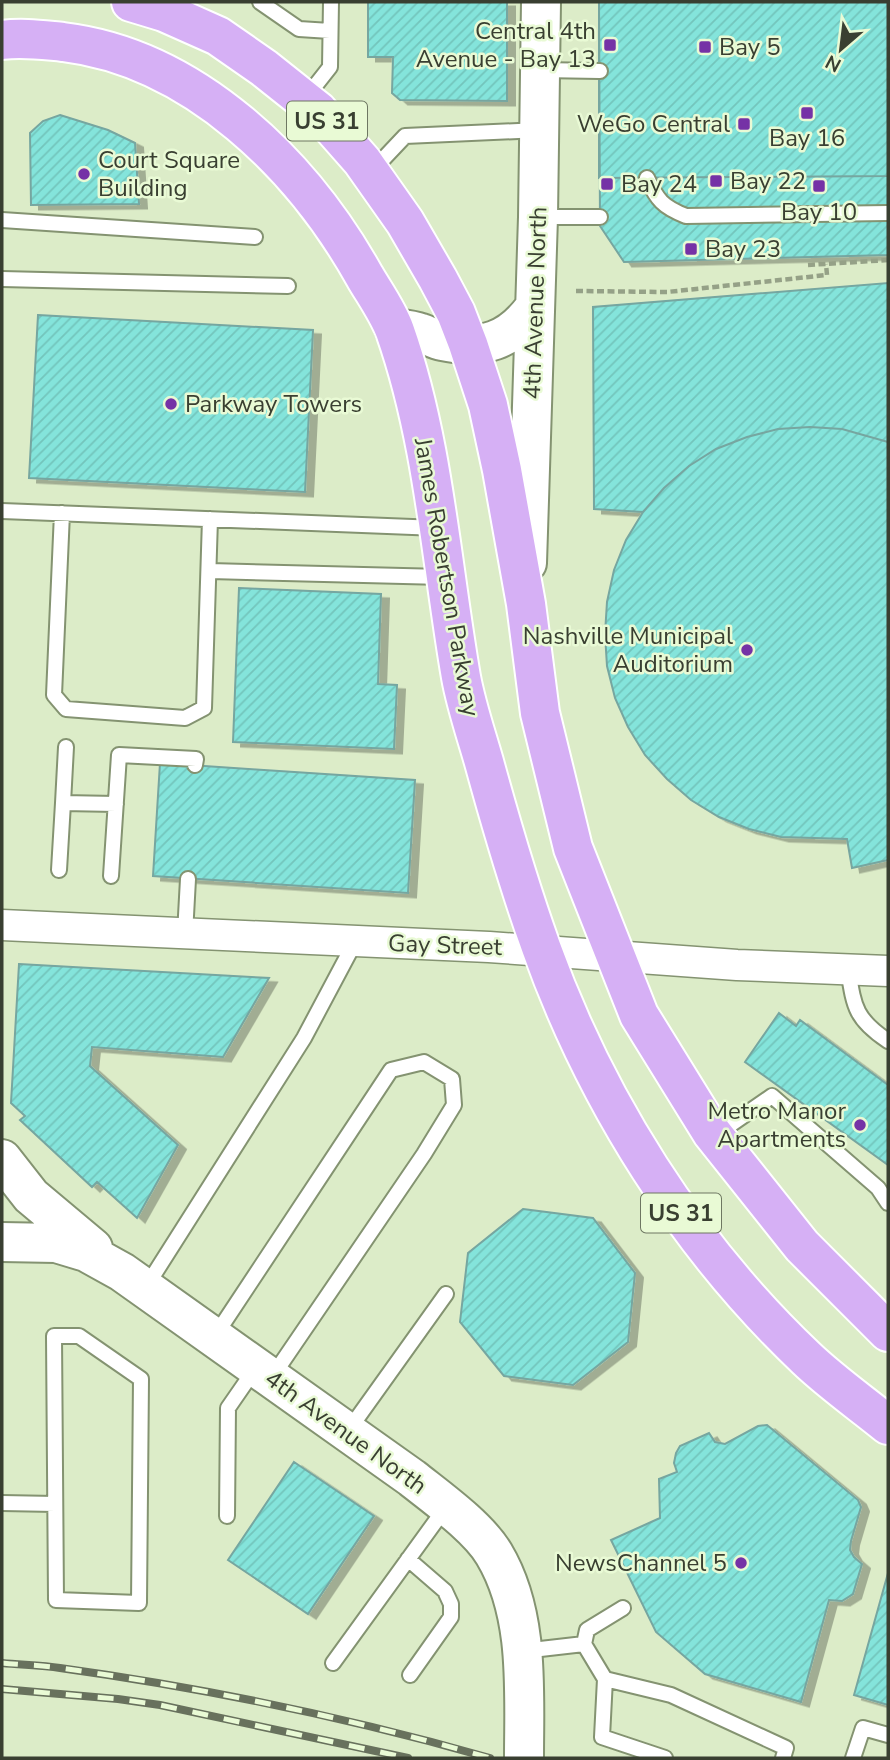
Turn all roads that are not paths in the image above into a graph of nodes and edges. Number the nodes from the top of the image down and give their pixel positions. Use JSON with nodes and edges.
{"nodes":[{"id":1,"x":131,"y":2,"type":"edge"},
{"id":2,"x":260,"y":2,"type":"edge"},
{"id":3,"x":331,"y":2,"type":"edge"},
{"id":4,"x":541,"y":2,"type":"edge"},
{"id":5,"x":330,"y":31,"type":"junction"},
{"id":6,"x":2,"y":40,"type":"edge"},
{"id":7,"x":539,"y":70,"type":"junction"},
{"id":8,"x":600,"y":71,"type":"dead end"},
{"id":9,"x":304,"y":100,"type":"junction"},
{"id":10,"x":539,"y":130,"type":"junction"},
{"id":11,"x":370,"y":173,"type":"junction"},
{"id":12,"x":647,"y":178,"type":"dead end"},
{"id":13,"x":888,"y":212,"type":"edge"},
{"id":14,"x":538,"y":217,"type":"junction"},
{"id":15,"x":600,"y":217,"type":"dead end"},
{"id":16,"x":2,"y":220,"type":"edge"},
{"id":17,"x":256,"y":237,"type":"dead end"},
{"id":18,"x":2,"y":279,"type":"edge"},
{"id":19,"x":288,"y":286,"type":"dead end"},
{"id":20,"x":534,"y":308,"type":"junction"},
{"id":21,"x":394,"y":328,"type":"junction"},
{"id":22,"x":468,"y":344,"type":"junction"},
{"id":23,"x":2,"y":511,"type":"edge"},
{"id":24,"x":62,"y":513,"type":"junction"},
{"id":25,"x":210,"y":519,"type":"junction"},
{"id":26,"x":440,"y":528,"type":"junction"},
{"id":27,"x":210,"y":571,"type":"junction"},
{"id":28,"x":445,"y":577,"type":"junction"},
{"id":29,"x":526,"y":604,"type":"junction"},
{"id":30,"x":66,"y":747,"type":"dead end"},
{"id":31,"x":195,"y":765,"type":"dead end"},
{"id":32,"x":63,"y":803,"type":"junction"},
{"id":33,"x":116,"y":804,"type":"junction"},
{"id":34,"x":59,"y":870,"type":"dead end"},
{"id":35,"x":111,"y":876,"type":"dead end"},
{"id":36,"x":188,"y":879,"type":"dead end"},
{"id":37,"x":2,"y":925,"type":"edge"},
{"id":38,"x":185,"y":934,"type":"junction"},
{"id":39,"x":355,"y":942,"type":"junction"},
{"id":40,"x":542,"y":950,"type":"junction"},
{"id":41,"x":616,"y":957,"type":"junction"},
{"id":42,"x":848,"y":969,"type":"junction"},
{"id":43,"x":888,"y":971,"type":"edge"},
{"id":44,"x":888,"y":1041,"type":"edge"},
{"id":45,"x":714,"y":1135,"type":"junction"},
{"id":46,"x":2,"y":1159,"type":"edge"},
{"id":47,"x":888,"y":1203,"type":"edge"},
{"id":48,"x":2,"y":1242,"type":"edge"},
{"id":49,"x":134,"y":1280,"type":"junction"},
{"id":50,"x":446,"y":1294,"type":"dead end"},
{"id":51,"x":888,"y":1332,"type":"edge"},
{"id":52,"x":214,"y":1337,"type":"junction"},
{"id":53,"x":264,"y":1373,"type":"junction"},
{"id":54,"x":888,"y":1424,"type":"edge"},
{"id":55,"x":347,"y":1432,"type":"junction"},
{"id":56,"x":2,"y":1503,"type":"edge"},
{"id":57,"x":55,"y":1504,"type":"junction"},
{"id":58,"x":447,"y":1506,"type":"junction"},
{"id":59,"x":227,"y":1516,"type":"dead end"},
{"id":60,"x":408,"y":1559,"type":"junction"},
{"id":61,"x":623,"y":1608,"type":"dead end"},
{"id":62,"x":584,"y":1644,"type":"junction"},
{"id":63,"x":522,"y":1651,"type":"junction"},
{"id":64,"x":333,"y":1663,"type":"dead end"},
{"id":65,"x":410,"y":1675,"type":"dead end"},
{"id":66,"x":605,"y":1679,"type":"junction"},
{"id":67,"x":888,"y":1735,"type":"edge"},
{"id":68,"x":524,"y":1758,"type":"edge"},
{"id":69,"x":665,"y":1758,"type":"edge"},
{"id":70,"x":783,"y":1758,"type":"edge"},
{"id":71,"x":853,"y":1758,"type":"edge"}],
"edges":[{"from":1,"to":9,"type":"main road","number":"US 31"},
{"from":2,"to":5,"type":"lane"},
{"from":3,"to":5,"type":"lane"},
{"from":4,"to":7,"type":"street","name":"4th Avenue North"},
{"from":5,"to":9,"type":"lane"},
{"from":6,"to":21,"type":"main road","name":"James Robertson Parkway","number":"US 31"},
{"from":7,"to":8,"type":"lane"},
{"from":7,"to":10,"type":"street","name":"4th Avenue North"},
{"from":9,"to":11,"type":"main road","number":"US 31"},
{"from":10,"to":11,"type":"lane"},
{"from":10,"to":14,"type":"street","name":"4th Avenue North"},
{"from":11,"to":22,"type":"main road","number":"US 31"},
{"from":12,"to":13,"type":"lane"},
{"from":14,"to":15,"type":"lane"},
{"from":14,"to":20,"type":"street","name":"4th Avenue North"},
{"from":16,"to":17,"type":"lane"},
{"from":18,"to":19,"type":"lane"},
{"from":20,"to":22,"type":"street"},
{"from":20,"to":29,"type":"street","name":"4th Avenue North"},
{"from":21,"to":22,"type":"street"},
{"from":21,"to":26,"type":"main road","name":"James Robertson Parkway","number":"US 31"},
{"from":22,"to":29,"type":"main road","number":"US 31"},
{"from":23,"to":24,"type":"lane"},
{"from":24,"to":25,"type":"lane"},
{"from":24,"to":27,"type":"lane"},
{"from":25,"to":26,"type":"lane"},
{"from":25,"to":27,"type":"lane"},
{"from":26,"to":28,"type":"main road","name":"James Robertson Parkway","number":"US 31"},
{"from":27,"to":28,"type":"lane"},
{"from":28,"to":40,"type":"main road","name":"James Robertson Parkway","number":"US 31"},
{"from":29,"to":41,"type":"main road","number":"US 31"},
{"from":30,"to":32,"type":"lane"},
{"from":31,"to":33,"type":"lane"},
{"from":32,"to":33,"type":"lane"},
{"from":32,"to":34,"type":"lane"},
{"from":33,"to":35,"type":"lane"},
{"from":36,"to":38,"type":"lane"},
{"from":37,"to":38,"type":"street","name":"Gay Street"},
{"from":38,"to":39,"type":"street","name":"Gay Street"},
{"from":39,"to":40,"type":"street","name":"Gay Street"},
{"from":39,"to":49,"type":"lane"},
{"from":40,"to":41,"type":"street","name":"Gay Street"},
{"from":40,"to":54,"type":"main road","name":"James Robertson Parkway","number":"US 31"},
{"from":41,"to":42,"type":"street","name":"Gay Street"},
{"from":41,"to":45,"type":"main road","number":"US 31"},
{"from":42,"to":43,"type":"street","name":"Gay Street"},
{"from":42,"to":44,"type":"lane"},
{"from":45,"to":47,"type":"lane"},
{"from":45,"to":51,"type":"main road","number":"US 31"},
{"from":46,"to":49,"type":"street"},
{"from":48,"to":49,"type":"street","name":"4th Avenue North"},
{"from":49,"to":52,"type":"street","name":"4th Avenue North"},
{"from":50,"to":55,"type":"lane"},
{"from":52,"to":53,"type":"street","name":"4th Avenue North"},
{"from":52,"to":53,"type":"lane"},
{"from":53,"to":55,"type":"street","name":"4th Avenue North"},
{"from":53,"to":59,"type":"lane"},
{"from":55,"to":58,"type":"street","name":"4th Avenue North"},
{"from":56,"to":57,"type":"lane"},
{"from":57,"to":57,"type":"lane"},
{"from":58,"to":60,"type":"lane"},
{"from":58,"to":63,"type":"street","name":"4th Avenue North"},
{"from":60,"to":64,"type":"lane"},
{"from":60,"to":65,"type":"lane"},
{"from":61,"to":62,"type":"lane"},
{"from":62,"to":63,"type":"lane"},
{"from":62,"to":66,"type":"lane"},
{"from":63,"to":68,"type":"street","name":"4th Avenue North"},
{"from":66,"to":69,"type":"lane"},
{"from":66,"to":70,"type":"lane"},
{"from":67,"to":71,"type":"lane"}]}
